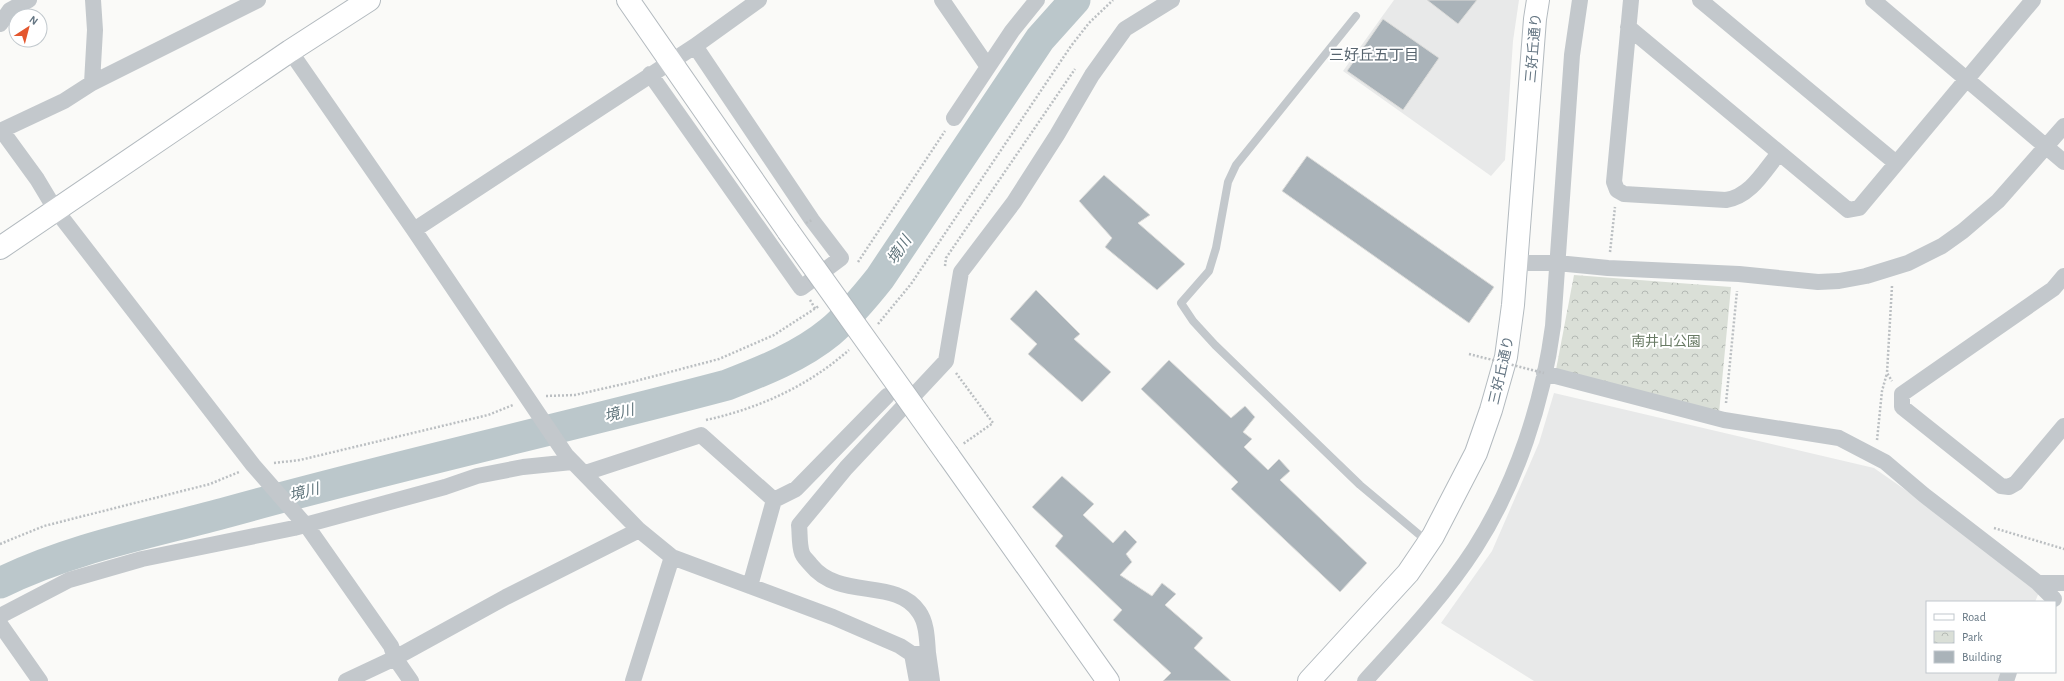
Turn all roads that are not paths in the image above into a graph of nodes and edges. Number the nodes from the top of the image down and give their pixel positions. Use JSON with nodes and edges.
{"nodes":[{"id":1,"x":29,"y":0,"type":"edge"},
{"id":2,"x":93,"y":0,"type":"edge"},
{"id":3,"x":258,"y":0,"type":"edge"},
{"id":4,"x":369,"y":0,"type":"edge"},
{"id":5,"x":628,"y":0,"type":"edge"},
{"id":6,"x":759,"y":0,"type":"edge"},
{"id":7,"x":942,"y":0,"type":"edge"},
{"id":8,"x":1037,"y":0,"type":"edge"},
{"id":9,"x":1172,"y":0,"type":"edge"},
{"id":10,"x":1538,"y":0,"type":"edge"},
{"id":11,"x":1580,"y":0,"type":"edge"},
{"id":12,"x":1631,"y":0,"type":"edge"},
{"id":13,"x":1700,"y":0,"type":"edge"},
{"id":14,"x":1873,"y":0,"type":"edge"},
{"id":15,"x":2033,"y":0,"type":"edge"},
{"id":16,"x":1356,"y":16,"type":"dead end"},
{"id":17,"x":0,"y":24,"type":"edge"},
{"id":18,"x":1628,"y":27,"type":"junction"},
{"id":19,"x":695,"y":46,"type":"junction"},
{"id":20,"x":290,"y":51,"type":"junction"},
{"id":21,"x":671,"y":61,"type":"junction"},
{"id":22,"x":988,"y":66,"type":"junction"},
{"id":23,"x":650,"y":74,"type":"junction"},
{"id":24,"x":1966,"y":80,"type":"junction"},
{"id":25,"x":92,"y":83,"type":"junction"},
{"id":26,"x":954,"y":118,"type":"dead end"},
{"id":27,"x":2064,"y":126,"type":"edge"},
{"id":28,"x":1,"y":131,"type":"edge"},
{"id":29,"x":2047,"y":147,"type":"junction"},
{"id":30,"x":1779,"y":153,"type":"junction"},
{"id":31,"x":2064,"y":162,"type":"edge"},
{"id":32,"x":1896,"y":163,"type":"junction"},
{"id":33,"x":55,"y":209,"type":"junction"},
{"id":34,"x":414,"y":230,"type":"junction"},
{"id":35,"x":0,"y":248,"type":"edge"},
{"id":36,"x":1515,"y":263,"type":"junction"},
{"id":37,"x":2064,"y":276,"type":"edge"},
{"id":38,"x":1544,"y":373,"type":"junction"},
{"id":39,"x":887,"y":396,"type":"dead end"},
{"id":40,"x":2064,"y":426,"type":"edge"},
{"id":41,"x":569,"y":459,"type":"junction"},
{"id":42,"x":585,"y":473,"type":"junction"},
{"id":43,"x":774,"y":500,"type":"junction"},
{"id":44,"x":305,"y":525,"type":"junction"},
{"id":45,"x":639,"y":530,"type":"junction"},
{"id":46,"x":1429,"y":543,"type":"junction"},
{"id":47,"x":672,"y":557,"type":"junction"},
{"id":48,"x":2038,"y":583,"type":"junction"},
{"id":49,"x":2064,"y":583,"type":"edge"},
{"id":50,"x":750,"y":586,"type":"junction"},
{"id":51,"x":2055,"y":600,"type":"edge"},
{"id":52,"x":0,"y":616,"type":"edge"},
{"id":53,"x":0,"y":624,"type":"edge"},
{"id":54,"x":928,"y":653,"type":"junction"},
{"id":55,"x":912,"y":654,"type":"junction"},
{"id":56,"x":395,"y":658,"type":"junction"},
{"id":57,"x":40,"y":681,"type":"edge"},
{"id":58,"x":346,"y":681,"type":"edge"},
{"id":59,"x":410,"y":681,"type":"edge"},
{"id":60,"x":633,"y":681,"type":"edge"},
{"id":61,"x":917,"y":681,"type":"edge"},
{"id":62,"x":932,"y":681,"type":"edge"},
{"id":63,"x":1108,"y":681,"type":"edge"},
{"id":64,"x":1309,"y":681,"type":"edge"},
{"id":65,"x":1365,"y":681,"type":"edge"}],
"edges":[{"from":1,"to":17,"type":"street"},
{"from":2,"to":25,"type":"street"},
{"from":3,"to":25,"type":"street"},
{"from":4,"to":20,"type":"street"},
{"from":5,"to":21,"type":"street"},
{"from":6,"to":19,"type":"street"},
{"from":7,"to":22,"type":"street"},
{"from":8,"to":22,"type":"street"},
{"from":9,"to":54,"type":"street"},
{"from":10,"to":36,"type":"street","name":"三好丘通り"},
{"from":11,"to":38,"type":"street"},
{"from":12,"to":18,"type":"street"},
{"from":13,"to":32,"type":"street"},
{"from":14,"to":24,"type":"street"},
{"from":15,"to":24,"type":"street"},
{"from":16,"to":46,"type":"lane"},
{"from":18,"to":30,"type":"street"},
{"from":18,"to":30,"type":"street"},
{"from":19,"to":21,"type":"street"},
{"from":19,"to":23,"type":"street"},
{"from":20,"to":33,"type":"street"},
{"from":20,"to":34,"type":"street"},
{"from":21,"to":23,"type":"street"},
{"from":21,"to":63,"type":"street","bridge":true},
{"from":22,"to":26,"type":"street"},
{"from":23,"to":34,"type":"street"},
{"from":24,"to":29,"type":"street"},
{"from":24,"to":32,"type":"street"},
{"from":25,"to":28,"type":"street"},
{"from":27,"to":29,"type":"street"},
{"from":28,"to":33,"type":"street"},
{"from":29,"to":31,"type":"street"},
{"from":29,"to":36,"type":"street"},
{"from":30,"to":32,"type":"street"},
{"from":33,"to":35,"type":"street"},
{"from":33,"to":44,"type":"street"},
{"from":34,"to":41,"type":"street"},
{"from":36,"to":46,"type":"street","name":"三好丘通り"},
{"from":37,"to":40,"type":"street"},
{"from":38,"to":48,"type":"street"},
{"from":38,"to":65,"type":"street"},
{"from":39,"to":43,"type":"street"},
{"from":41,"to":42,"type":"street"},
{"from":41,"to":44,"type":"street"},
{"from":42,"to":43,"type":"street"},
{"from":42,"to":45,"type":"street"},
{"from":43,"to":50,"type":"street"},
{"from":44,"to":52,"type":"street"},
{"from":44,"to":56,"type":"street"},
{"from":45,"to":47,"type":"street"},
{"from":45,"to":56,"type":"street"},
{"from":46,"to":64,"type":"street","name":"三好丘通り"},
{"from":47,"to":50,"type":"street"},
{"from":47,"to":60,"type":"street"},
{"from":48,"to":49,"type":"street"},
{"from":48,"to":51,"type":"street"},
{"from":50,"to":55,"type":"street"},
{"from":53,"to":57,"type":"street"},
{"from":54,"to":55,"type":"street"},
{"from":54,"to":62,"type":"street"},
{"from":55,"to":61,"type":"street"},
{"from":56,"to":58,"type":"street"},
{"from":56,"to":59,"type":"street"}]}
